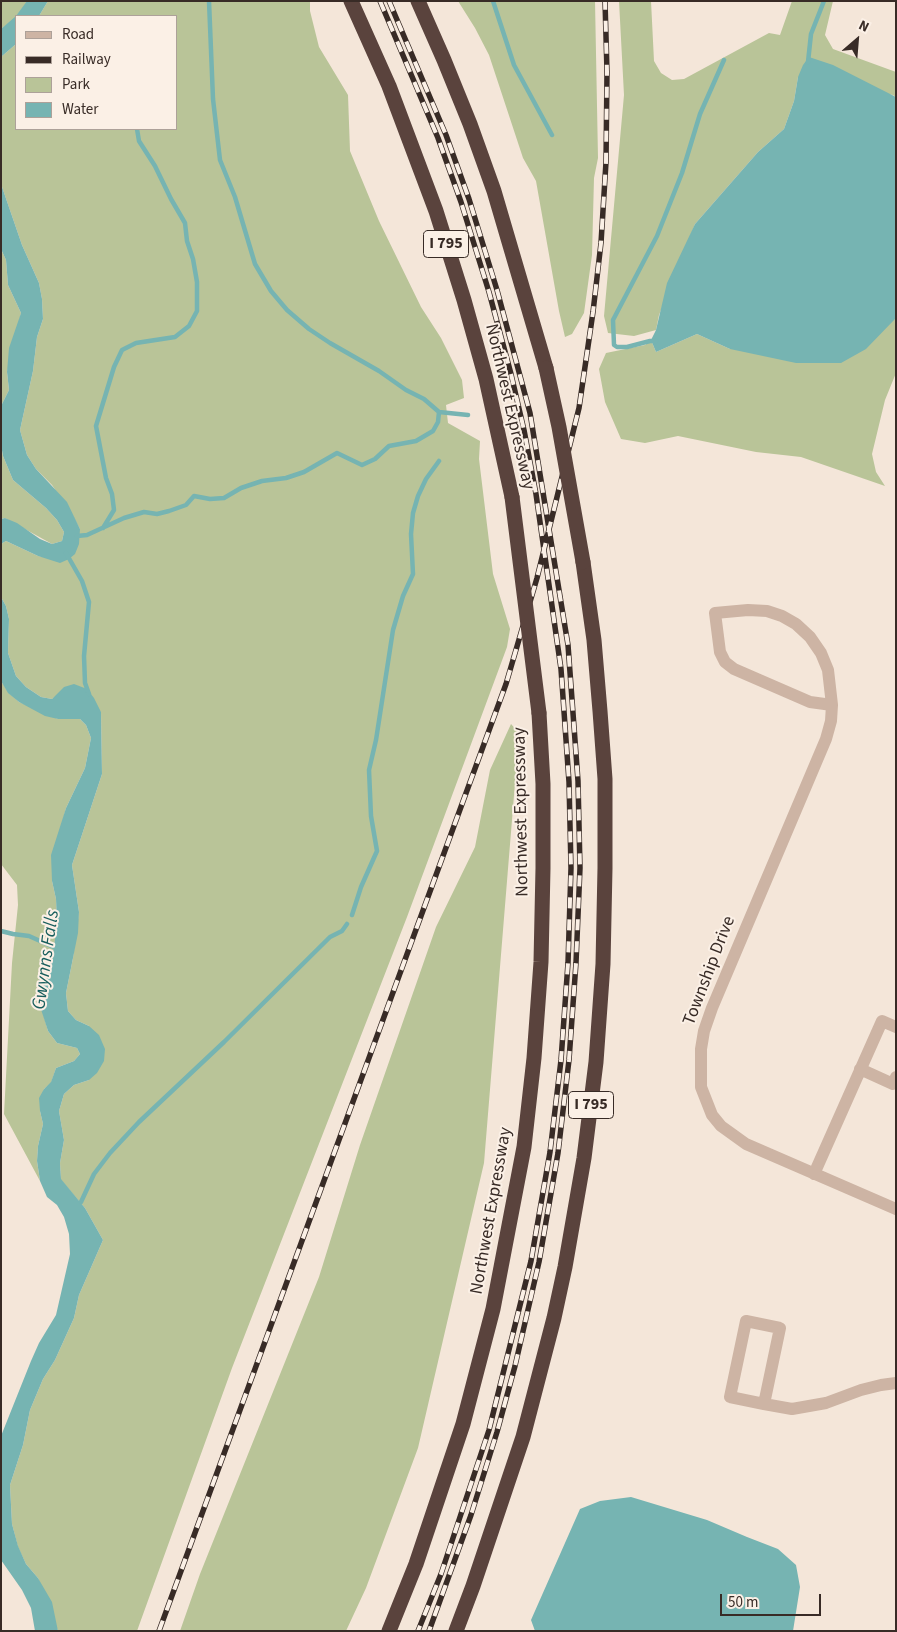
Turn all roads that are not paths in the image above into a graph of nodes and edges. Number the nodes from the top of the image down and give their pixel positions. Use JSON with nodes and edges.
{"nodes":[{"id":1,"x":351,"y":1,"type":"edge"},
{"id":2,"x":418,"y":1,"type":"edge"},
{"id":3,"x":832,"y":705,"type":"junction"},
{"id":4,"x":896,"y":1027,"type":"edge"},
{"id":5,"x":860,"y":1069,"type":"junction"},
{"id":6,"x":896,"y":1077,"type":"edge"},
{"id":7,"x":814,"y":1174,"type":"junction"},
{"id":8,"x":896,"y":1209,"type":"edge"},
{"id":9,"x":896,"y":1383,"type":"edge"},
{"id":10,"x":764,"y":1404,"type":"junction"},
{"id":11,"x":389,"y":1631,"type":"edge"},
{"id":12,"x":456,"y":1631,"type":"edge"}],
"edges":[{"from":1,"to":11,"type":"highway","name":"Northwest Expressway","number":"I 795","bridge":true},
{"from":2,"to":12,"type":"highway","number":"I 795","bridge":true},
{"from":3,"to":3,"type":"street","name":"Township Drive"},
{"from":3,"to":7,"type":"street","name":"Township Drive"},
{"from":4,"to":5,"type":"street"},
{"from":5,"to":6,"type":"street"},
{"from":5,"to":7,"type":"street"},
{"from":7,"to":8,"type":"street","name":"Township Drive"},
{"from":9,"to":10,"type":"street"},
{"from":10,"to":10,"type":"street"}]}
